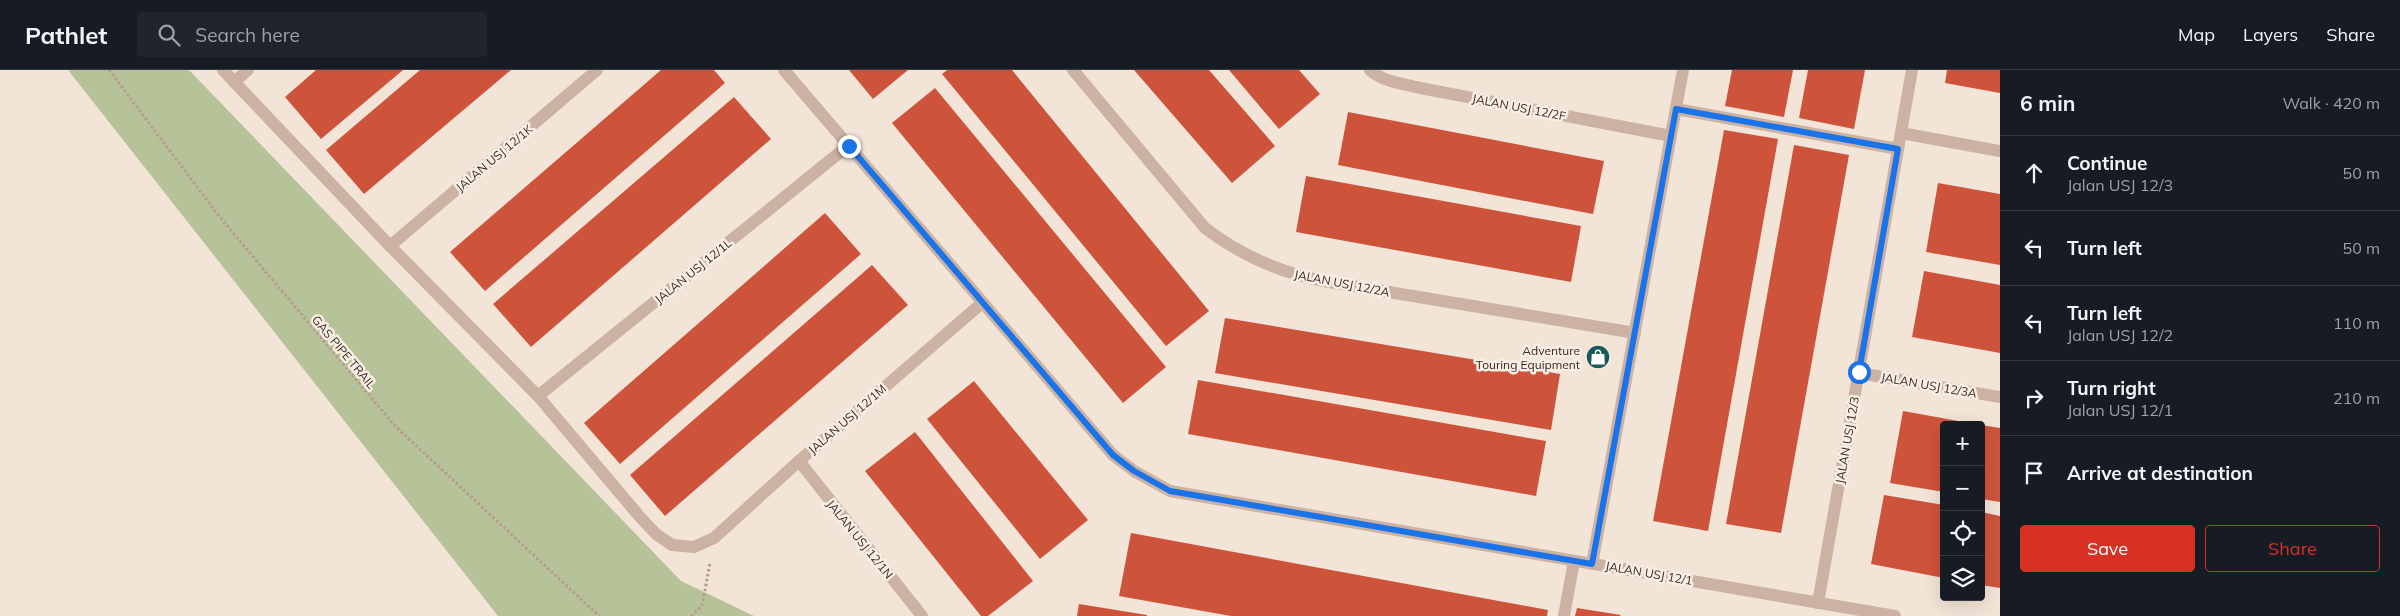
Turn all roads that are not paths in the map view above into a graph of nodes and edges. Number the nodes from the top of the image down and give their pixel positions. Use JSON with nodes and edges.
{"nodes":[{"id":1,"x":223,"y":70,"type":"edge"},
{"id":2,"x":248,"y":70,"type":"edge"},
{"id":3,"x":597,"y":70,"type":"edge"},
{"id":4,"x":784,"y":70,"type":"edge"},
{"id":5,"x":1073,"y":70,"type":"edge"},
{"id":6,"x":1370,"y":70,"type":"edge"},
{"id":7,"x":1683,"y":70,"type":"edge"},
{"id":8,"x":1912,"y":70,"type":"edge"},
{"id":9,"x":234,"y":82,"type":"junction"},
{"id":10,"x":1676,"y":109,"type":"junction"},
{"id":11,"x":1901,"y":133,"type":"junction"},
{"id":12,"x":1671,"y":136,"type":"junction"},
{"id":13,"x":849,"y":146,"type":"junction"},
{"id":14,"x":1898,"y":149,"type":"junction"},
{"id":15,"x":2000,"y":151,"type":"edge"},
{"id":16,"x":390,"y":246,"type":"junction"},
{"id":17,"x":982,"y":303,"type":"junction"},
{"id":18,"x":1635,"y":333,"type":"junction"},
{"id":19,"x":1859,"y":372,"type":"junction"},
{"id":20,"x":538,"y":396,"type":"junction"},
{"id":21,"x":2000,"y":397,"type":"edge"},
{"id":22,"x":799,"y":461,"type":"junction"},
{"id":23,"x":1574,"y":561,"type":"junction"},
{"id":24,"x":1592,"y":564,"type":"junction"},
{"id":25,"x":1818,"y":603,"type":"junction"},
{"id":26,"x":922,"y":616,"type":"edge"},
{"id":27,"x":1564,"y":616,"type":"edge"},
{"id":28,"x":1895,"y":616,"type":"edge"}],
"edges":[{"from":1,"to":9,"type":"street"},
{"from":2,"to":9,"type":"street"},
{"from":3,"to":16,"type":"street","name":"JALAN USJ 12/1K"},
{"from":4,"to":13,"type":"street","name":"JALAN USJ 12/1"},
{"from":5,"to":18,"type":"street","name":"JALAN USJ 12/2A"},
{"from":6,"to":12,"type":"street","name":"JALAN USJ 12/2F"},
{"from":7,"to":10,"type":"street"},
{"from":8,"to":11,"type":"street","name":"JALAN USJ 12/3"},
{"from":9,"to":16,"type":"street"},
{"from":10,"to":12,"type":"street"},
{"from":10,"to":14,"type":"street"},
{"from":11,"to":14,"type":"street","name":"JALAN USJ 12/3"},
{"from":11,"to":15,"type":"street"},
{"from":12,"to":18,"type":"street"},
{"from":13,"to":17,"type":"street","name":"JALAN USJ 12/1"},
{"from":13,"to":20,"type":"street","name":"JALAN USJ 12/1L"},
{"from":14,"to":19,"type":"street","name":"JALAN USJ 12/3"},
{"from":16,"to":20,"type":"street"},
{"from":17,"to":22,"type":"street","name":"JALAN USJ 12/1M"},
{"from":17,"to":23,"type":"street","name":"JALAN USJ 12/1"},
{"from":18,"to":24,"type":"street"},
{"from":19,"to":21,"type":"street","name":"JALAN USJ 12/3A"},
{"from":19,"to":25,"type":"street","name":"JALAN USJ 12/3"},
{"from":20,"to":22,"type":"street","name":"JALAN USJ 12/1M"},
{"from":22,"to":26,"type":"street","name":"JALAN USJ 12/1N"},
{"from":23,"to":24,"type":"street","name":"JALAN USJ 12/1"},
{"from":23,"to":27,"type":"street"},
{"from":24,"to":25,"type":"street","name":"JALAN USJ 12/1"},
{"from":25,"to":28,"type":"street","name":"JALAN USJ 12/1"}]}
